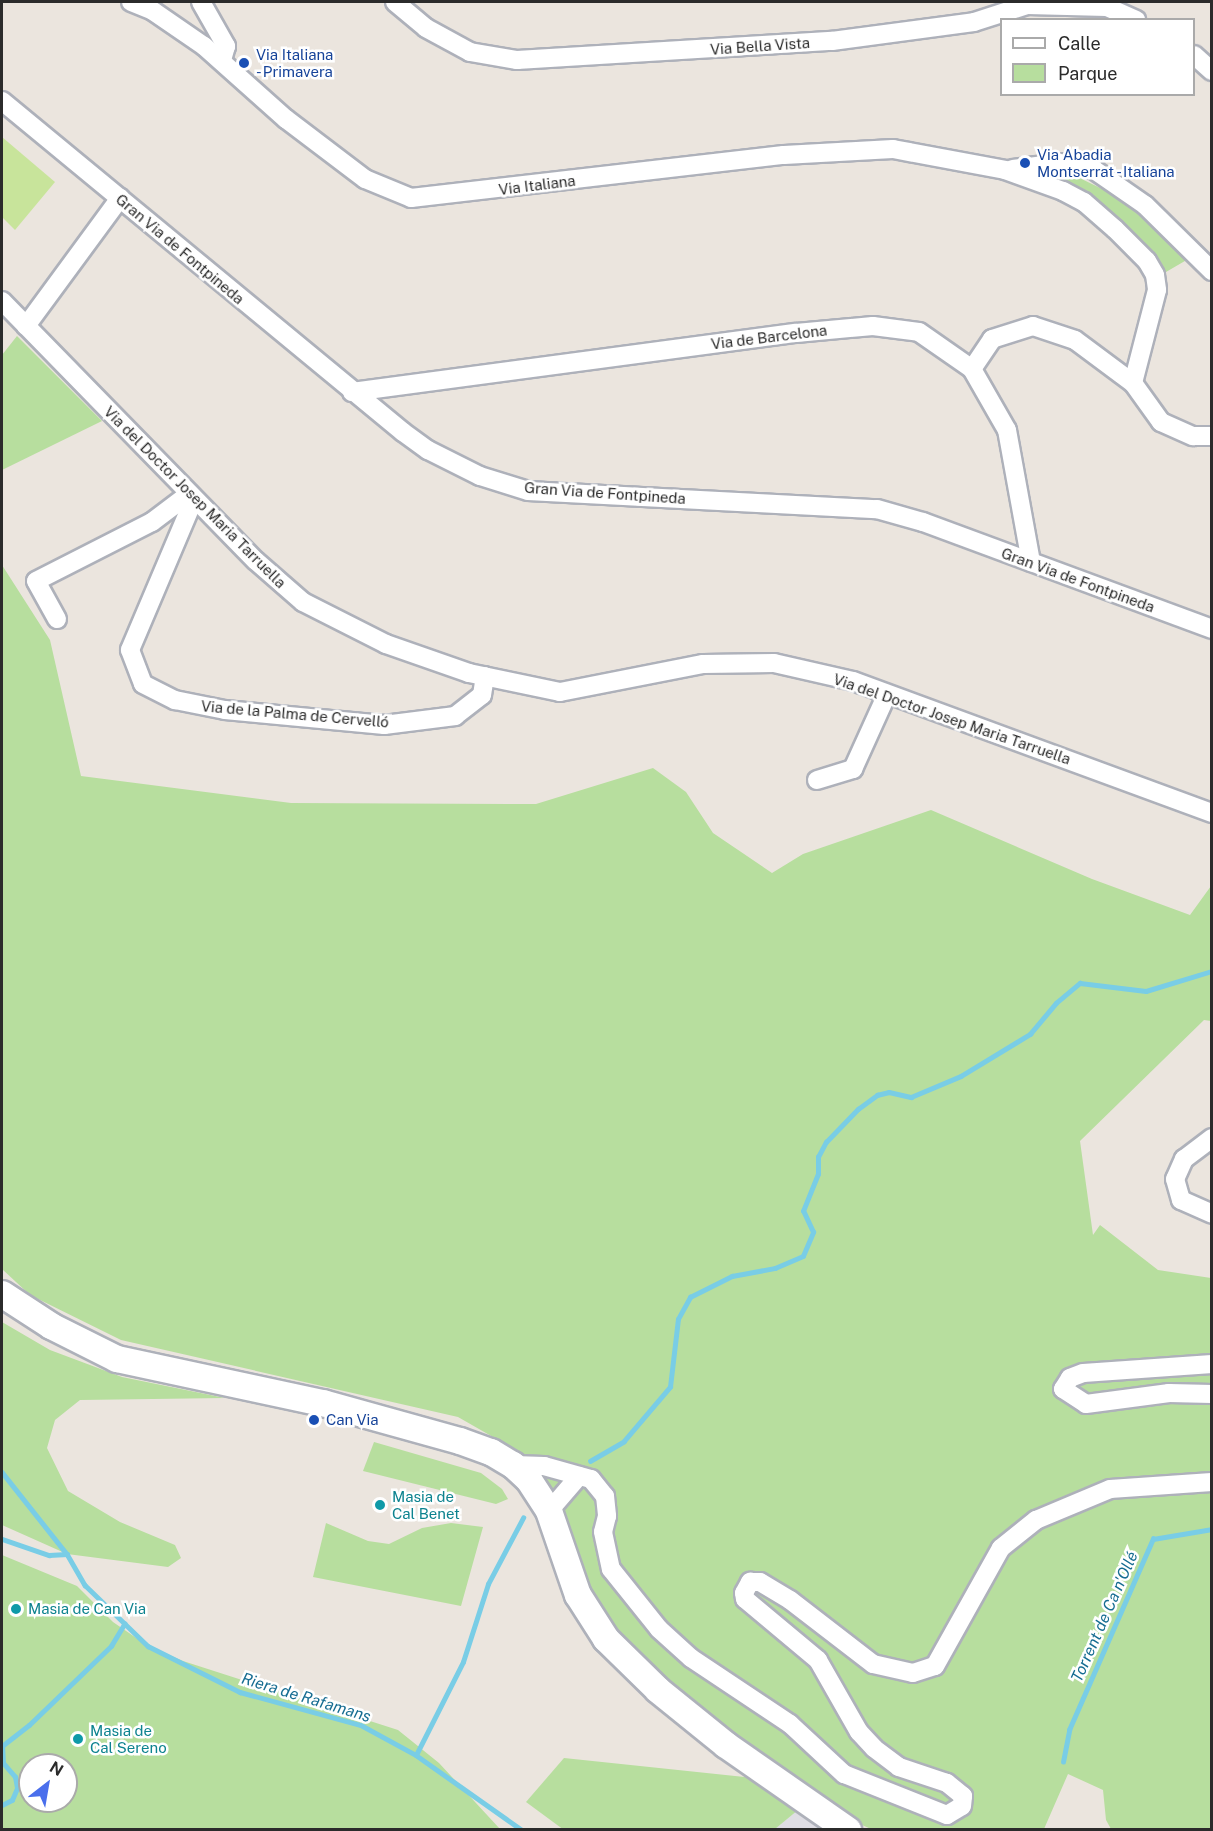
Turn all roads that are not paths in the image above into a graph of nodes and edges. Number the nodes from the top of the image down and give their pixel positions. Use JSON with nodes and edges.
{"nodes":[{"id":1,"x":131,"y":2,"type":"edge"},
{"id":2,"x":201,"y":2,"type":"edge"},
{"id":3,"x":395,"y":2,"type":"edge"},
{"id":4,"x":1025,"y":2,"type":"edge"},
{"id":5,"x":1079,"y":3,"type":"edge"},
{"id":6,"x":1132,"y":18,"type":"edge"},
{"id":7,"x":1195,"y":57,"type":"edge"},
{"id":8,"x":222,"y":60,"type":"junction"},
{"id":9,"x":1212,"y":71,"type":"edge"},
{"id":10,"x":2,"y":101,"type":"edge"},
{"id":11,"x":1005,"y":170,"type":"junction"},
{"id":12,"x":120,"y":198,"type":"junction"},
{"id":13,"x":1212,"y":271,"type":"edge"},
{"id":14,"x":2,"y":301,"type":"edge"},
{"id":15,"x":26,"y":326,"type":"junction"},
{"id":16,"x":972,"y":369,"type":"junction"},
{"id":17,"x":1133,"y":383,"type":"junction"},
{"id":18,"x":352,"y":392,"type":"junction"},
{"id":19,"x":1212,"y":436,"type":"edge"},
{"id":20,"x":192,"y":496,"type":"junction"},
{"id":21,"x":1031,"y":562,"type":"junction"},
{"id":22,"x":57,"y":619,"type":"dead end"},
{"id":23,"x":1212,"y":629,"type":"edge"},
{"id":24,"x":485,"y":676,"type":"junction"},
{"id":25,"x":887,"y":694,"type":"junction"},
{"id":26,"x":817,"y":780,"type":"dead end"},
{"id":27,"x":1212,"y":813,"type":"edge"},
{"id":28,"x":1212,"y":1138,"type":"edge"},
{"id":29,"x":1212,"y":1215,"type":"edge"},
{"id":30,"x":2,"y":1294,"type":"edge"},
{"id":31,"x":1212,"y":1364,"type":"edge"},
{"id":32,"x":1212,"y":1394,"type":"edge"},
{"id":33,"x":513,"y":1465,"type":"junction"},
{"id":34,"x":579,"y":1476,"type":"junction"},
{"id":35,"x":1212,"y":1482,"type":"edge"},
{"id":36,"x":549,"y":1511,"type":"junction"},
{"id":37,"x":848,"y":1830,"type":"edge"}],
"edges":[{"from":1,"to":8,"type":"street","name":"Via Italiana"},
{"from":2,"to":8,"type":"street"},
{"from":3,"to":4,"type":"street","name":"Via Bella Vista"},
{"from":4,"to":5,"type":"street","name":"Via Bella Vista"},
{"from":5,"to":6,"type":"street","name":"Via Bella Vista"},
{"from":7,"to":9,"type":"street"},
{"from":8,"to":11,"type":"street","name":"Via Italiana"},
{"from":10,"to":12,"type":"street","name":"Gran Via de Fontpineda"},
{"from":11,"to":13,"type":"street"},
{"from":11,"to":17,"type":"street"},
{"from":12,"to":15,"type":"street"},
{"from":12,"to":18,"type":"street","name":"Gran Via de Fontpineda"},
{"from":14,"to":15,"type":"street","name":"Via del Doctor Josep Maria Tarruella"},
{"from":15,"to":20,"type":"street","name":"Via del Doctor Josep Maria Tarruella"},
{"from":16,"to":17,"type":"street"},
{"from":16,"to":18,"type":"street","name":"Via de Barcelona"},
{"from":16,"to":21,"type":"street","name":"Via de Barcelona"},
{"from":17,"to":19,"type":"street"},
{"from":18,"to":21,"type":"street","name":"Gran Via de Fontpineda"},
{"from":20,"to":22,"type":"street"},
{"from":20,"to":24,"type":"street","name":"Via del Doctor Josep Maria Tarruella"},
{"from":20,"to":24,"type":"street","name":"Via de la Palma de Cervelló"},
{"from":21,"to":23,"type":"street","name":"Gran Via de Fontpineda"},
{"from":24,"to":25,"type":"street","name":"Via del Doctor Josep Maria Tarruella"},
{"from":25,"to":26,"type":"street"},
{"from":25,"to":27,"type":"street","name":"Via del Doctor Josep Maria Tarruella"},
{"from":28,"to":29,"type":"street"},
{"from":30,"to":33,"type":"main road"},
{"from":31,"to":32,"type":"street"},
{"from":33,"to":34,"type":"street"},
{"from":33,"to":36,"type":"main road"},
{"from":34,"to":35,"type":"street"},
{"from":34,"to":36,"type":"street"},
{"from":36,"to":37,"type":"main road"}]}
